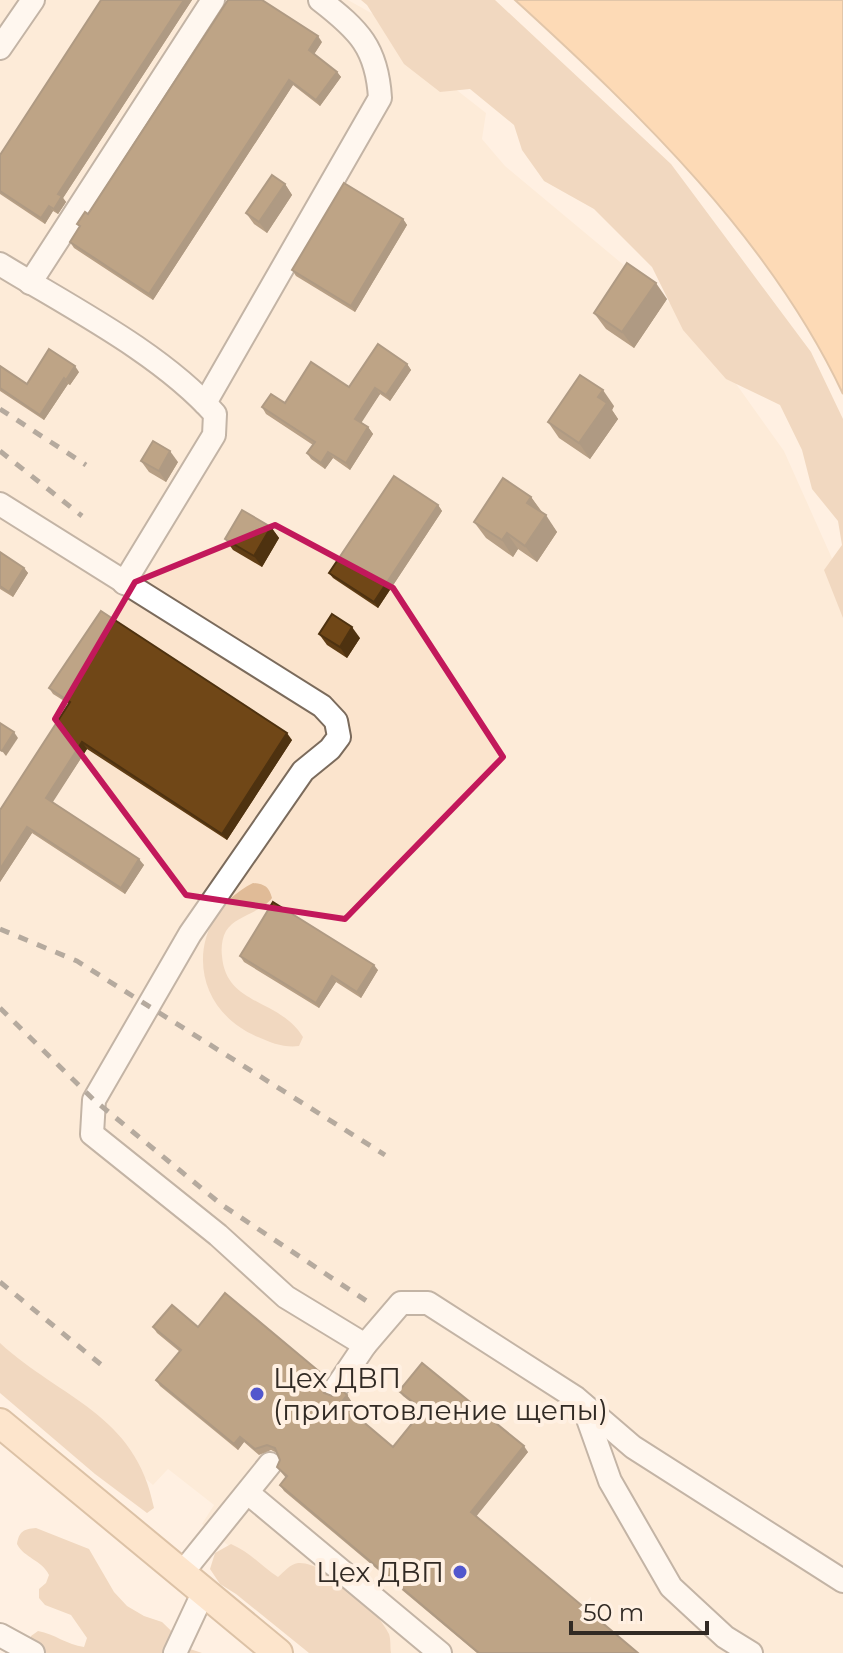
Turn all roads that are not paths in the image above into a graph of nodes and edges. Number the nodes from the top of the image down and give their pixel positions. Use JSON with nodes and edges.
{"nodes":[{"id":1,"x":33,"y":0,"type":"edge"},
{"id":2,"x":213,"y":0,"type":"edge"},
{"id":3,"x":320,"y":0,"type":"edge"},
{"id":4,"x":0,"y":48,"type":"edge"},
{"id":5,"x":0,"y":264,"type":"edge"},
{"id":6,"x":30,"y":283,"type":"junction"},
{"id":7,"x":205,"y":403,"type":"junction"},
{"id":8,"x":0,"y":504,"type":"edge"},
{"id":9,"x":124,"y":583,"type":"junction"},
{"id":10,"x":365,"y":1345,"type":"junction"},
{"id":11,"x":336,"y":1388,"type":"dead end"},
{"id":12,"x":582,"y":1403,"type":"junction"},
{"id":13,"x":0,"y":1423,"type":"edge"},
{"id":14,"x":270,"y":1464,"type":"dead end"},
{"id":15,"x":248,"y":1493,"type":"junction"},
{"id":16,"x":182,"y":1573,"type":"junction"},
{"id":17,"x":843,"y":1581,"type":"edge"},
{"id":18,"x":204,"y":1591,"type":"junction"},
{"id":19,"x":0,"y":1635,"type":"edge"},
{"id":20,"x":33,"y":1653,"type":"edge"},
{"id":21,"x":175,"y":1653,"type":"edge"},
{"id":22,"x":278,"y":1653,"type":"edge"},
{"id":23,"x":440,"y":1653,"type":"edge"},
{"id":24,"x":751,"y":1653,"type":"edge"}],
"edges":[{"from":1,"to":4,"type":"street"},
{"from":2,"to":6,"type":"street"},
{"from":3,"to":7,"type":"street"},
{"from":5,"to":6,"type":"street"},
{"from":6,"to":7,"type":"street"},
{"from":7,"to":9,"type":"street"},
{"from":8,"to":9,"type":"street"},
{"from":9,"to":10,"type":"street"},
{"from":10,"to":11,"type":"street"},
{"from":10,"to":12,"type":"street"},
{"from":12,"to":17,"type":"street"},
{"from":12,"to":24,"type":"street"},
{"from":13,"to":16,"type":"main road"},
{"from":14,"to":15,"type":"street"},
{"from":15,"to":16,"type":"street"},
{"from":15,"to":23,"type":"street"},
{"from":16,"to":18,"type":"main road"},
{"from":18,"to":21,"type":"street"},
{"from":18,"to":22,"type":"main road"},
{"from":19,"to":20,"type":"street"}]}
